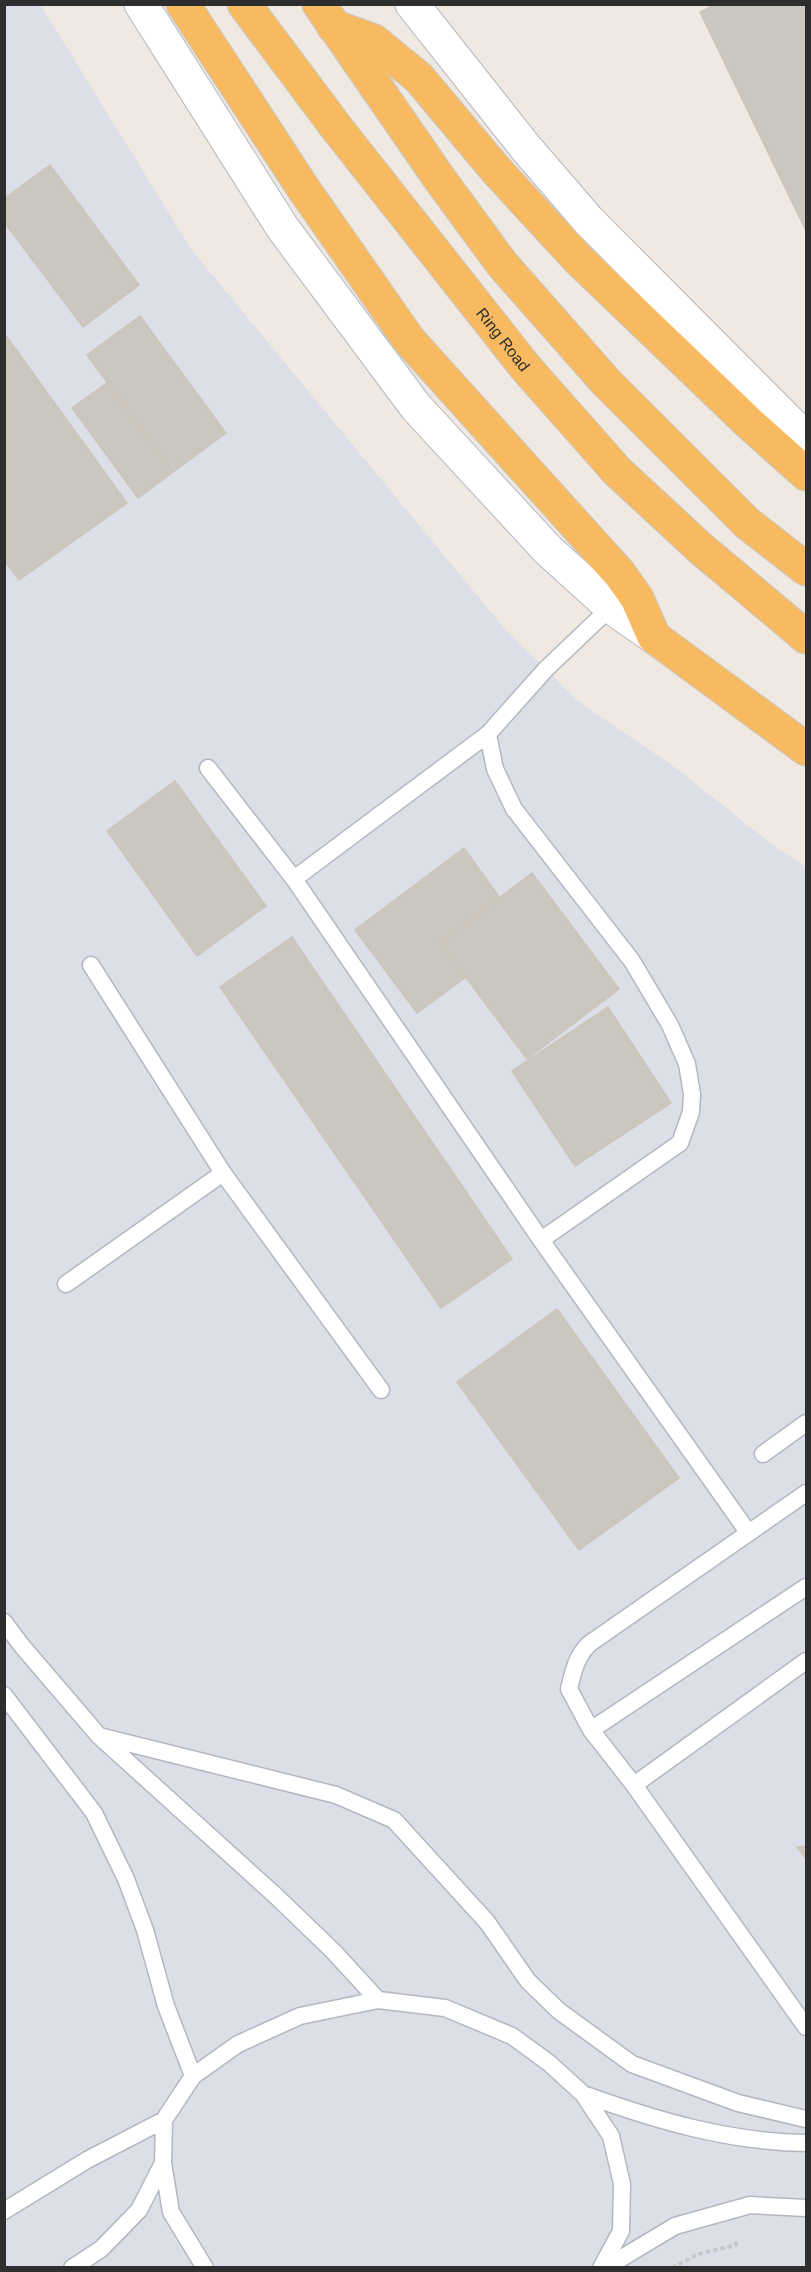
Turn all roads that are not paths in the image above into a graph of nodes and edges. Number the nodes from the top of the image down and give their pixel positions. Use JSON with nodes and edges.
{"nodes":[{"id":1,"x":141,"y":4,"type":"edge"},
{"id":2,"x":183,"y":4,"type":"edge"},
{"id":3,"x":244,"y":4,"type":"edge"},
{"id":4,"x":412,"y":4,"type":"edge"},
{"id":5,"x":326,"y":15,"type":"edge"},
{"id":6,"x":807,"y":439,"type":"edge"},
{"id":7,"x":807,"y":474,"type":"edge"},
{"id":8,"x":807,"y":569,"type":"edge"},
{"id":9,"x":611,"y":607,"type":"junction"},
{"id":10,"x":654,"y":637,"type":"junction"},
{"id":11,"x":807,"y":637,"type":"edge"},
{"id":12,"x":488,"y":734,"type":"junction"},
{"id":13,"x":807,"y":750,"type":"edge"},
{"id":14,"x":208,"y":768,"type":"dead end"},
{"id":15,"x":294,"y":879,"type":"junction"},
{"id":16,"x":91,"y":965,"type":"dead end"},
{"id":17,"x":222,"y":1173,"type":"junction"},
{"id":18,"x":541,"y":1240,"type":"junction"},
{"id":19,"x":66,"y":1284,"type":"dead end"},
{"id":20,"x":381,"y":1390,"type":"dead end"},
{"id":21,"x":807,"y":1423,"type":"edge"},
{"id":22,"x":764,"y":1454,"type":"dead end"},
{"id":23,"x":807,"y":1493,"type":"edge"},
{"id":24,"x":748,"y":1532,"type":"junction"},
{"id":25,"x":807,"y":1587,"type":"edge"},
{"id":26,"x":4,"y":1622,"type":"edge"},
{"id":27,"x":807,"y":1661,"type":"edge"},
{"id":28,"x":4,"y":1695,"type":"edge"},
{"id":29,"x":591,"y":1730,"type":"junction"},
{"id":30,"x":99,"y":1736,"type":"junction"},
{"id":31,"x":634,"y":1785,"type":"junction"},
{"id":32,"x":378,"y":2001,"type":"junction"},
{"id":33,"x":807,"y":2027,"type":"edge"},
{"id":34,"x":193,"y":2076,"type":"junction"},
{"id":35,"x":583,"y":2094,"type":"junction"},
{"id":36,"x":807,"y":2119,"type":"edge"},
{"id":37,"x":165,"y":2120,"type":"junction"},
{"id":38,"x":807,"y":2143,"type":"edge"},
{"id":39,"x":163,"y":2163,"type":"junction"},
{"id":40,"x":807,"y":2208,"type":"edge"},
{"id":41,"x":4,"y":2211,"type":"edge"},
{"id":42,"x":72,"y":2268,"type":"edge"},
{"id":43,"x":205,"y":2268,"type":"edge"},
{"id":44,"x":603,"y":2268,"type":"edge"}],
"edges":[{"from":1,"to":9,"type":"street"},
{"from":2,"to":10,"type":"highway"},
{"from":3,"to":11,"type":"highway","name":"Ring Road"},
{"from":4,"to":6,"type":"street"},
{"from":5,"to":7,"type":"highway"},
{"from":5,"to":8,"type":"highway"},
{"from":9,"to":10,"type":"street"},
{"from":9,"to":12,"type":"lane"},
{"from":10,"to":13,"type":"highway"},
{"from":12,"to":15,"type":"lane"},
{"from":12,"to":18,"type":"lane"},
{"from":14,"to":15,"type":"lane"},
{"from":15,"to":18,"type":"lane"},
{"from":16,"to":17,"type":"lane"},
{"from":17,"to":19,"type":"lane"},
{"from":17,"to":20,"type":"lane"},
{"from":18,"to":24,"type":"lane"},
{"from":21,"to":22,"type":"lane"},
{"from":23,"to":24,"type":"lane"},
{"from":24,"to":29,"type":"lane"},
{"from":25,"to":29,"type":"lane"},
{"from":26,"to":30,"type":"lane"},
{"from":27,"to":31,"type":"lane"},
{"from":28,"to":34,"type":"lane"},
{"from":29,"to":31,"type":"lane"},
{"from":30,"to":32,"type":"lane"},
{"from":30,"to":36,"type":"lane"},
{"from":31,"to":33,"type":"lane"},
{"from":32,"to":34,"type":"lane"},
{"from":32,"to":35,"type":"lane"},
{"from":34,"to":37,"type":"lane"},
{"from":35,"to":38,"type":"lane"},
{"from":35,"to":44,"type":"lane"},
{"from":37,"to":39,"type":"lane"},
{"from":37,"to":41,"type":"lane"},
{"from":39,"to":42,"type":"lane"},
{"from":39,"to":43,"type":"lane"},
{"from":40,"to":44,"type":"lane"}]}
